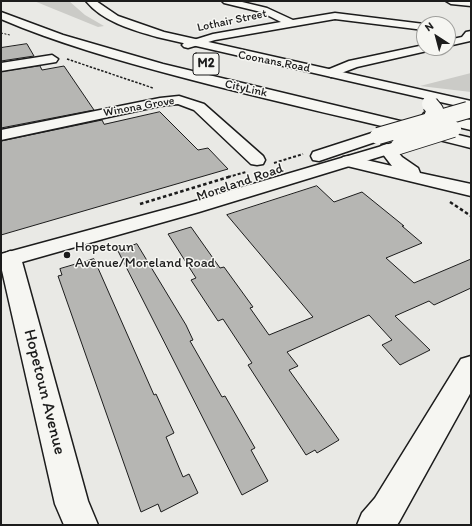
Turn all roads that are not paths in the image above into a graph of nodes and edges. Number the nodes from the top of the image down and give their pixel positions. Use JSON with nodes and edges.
{"nodes":[{"id":1,"x":84,"y":1,"type":"edge"},
{"id":2,"x":90,"y":1,"type":"edge"},
{"id":3,"x":227,"y":1,"type":"edge"},
{"id":4,"x":451,"y":1,"type":"edge"},
{"id":5,"x":471,"y":3,"type":"edge"},
{"id":6,"x":1,"y":15,"type":"edge"},
{"id":7,"x":291,"y":23,"type":"junction"},
{"id":8,"x":416,"y":26,"type":"edge"},
{"id":9,"x":456,"y":32,"type":"edge"},
{"id":10,"x":470,"y":34,"type":"edge"},
{"id":11,"x":456,"y":41,"type":"edge"},
{"id":12,"x":192,"y":43,"type":"junction"},
{"id":13,"x":416,"y":50,"type":"edge"},
{"id":14,"x":58,"y":58,"type":"road end"},
{"id":15,"x":1,"y":67,"type":"edge"},
{"id":16,"x":331,"y":73,"type":"junction"},
{"id":17,"x":432,"y":99,"type":"junction"},
{"id":18,"x":470,"y":111,"type":"edge"},
{"id":19,"x":412,"y":113,"type":"dead end"},
{"id":20,"x":431,"y":120,"type":"junction"},
{"id":21,"x":1,"y":135,"type":"edge"},
{"id":22,"x":388,"y":143,"type":"junction"},
{"id":23,"x":471,"y":143,"type":"edge"},
{"id":24,"x":257,"y":160,"type":"dead end"},
{"id":25,"x":349,"y":161,"type":"junction"},
{"id":26,"x":464,"y":188,"type":"edge"},
{"id":27,"x":5,"y":259,"type":"edge"},
{"id":28,"x":471,"y":367,"type":"edge"},
{"id":29,"x":81,"y":525,"type":"edge"},
{"id":30,"x":374,"y":525,"type":"edge"}],
"edges":[{"from":1,"to":12,"type":"main road","name":"Coonans Road"},
{"from":2,"to":12,"type":"main road","name":"Coonans Road"},
{"from":3,"to":7,"type":"main road"},
{"from":4,"to":5,"type":"main road"},
{"from":6,"to":23,"type":"main road","name":"CityLink","number":"M2"},
{"from":7,"to":8,"type":"main road","name":"Lothair Street"},
{"from":7,"to":12,"type":"main road","name":"Lothair Street"},
{"from":9,"to":10,"type":"main road"},
{"from":10,"to":11,"type":"main road"},
{"from":12,"to":16,"type":"main road","name":"Coonans Road"},
{"from":13,"to":16,"type":"main road"},
{"from":14,"to":15,"type":"main road"},
{"from":16,"to":17,"type":"main road","name":"Coonans Road"},
{"from":17,"to":18,"type":"main road"},
{"from":17,"to":20,"type":"main road","bridge":true},
{"from":18,"to":19,"type":"main road"},
{"from":18,"to":20,"type":"main road","bridge":true},
{"from":18,"to":22,"type":"main road","name":"Moreland Road","bridge":true},
{"from":20,"to":22,"type":"main road","bridge":true},
{"from":21,"to":24,"type":"main road","name":"Winona Grove"},
{"from":22,"to":25,"type":"main road","name":"Moreland Road"},
{"from":22,"to":26,"type":"main road"},
{"from":22,"to":27,"type":"main road","name":"Moreland Road"},
{"from":25,"to":26,"type":"main road"},
{"from":25,"to":27,"type":"main road","name":"Moreland Road"},
{"from":27,"to":29,"type":"main road","name":"Hopetoun Avenue"},
{"from":28,"to":30,"type":"main road"}]}
